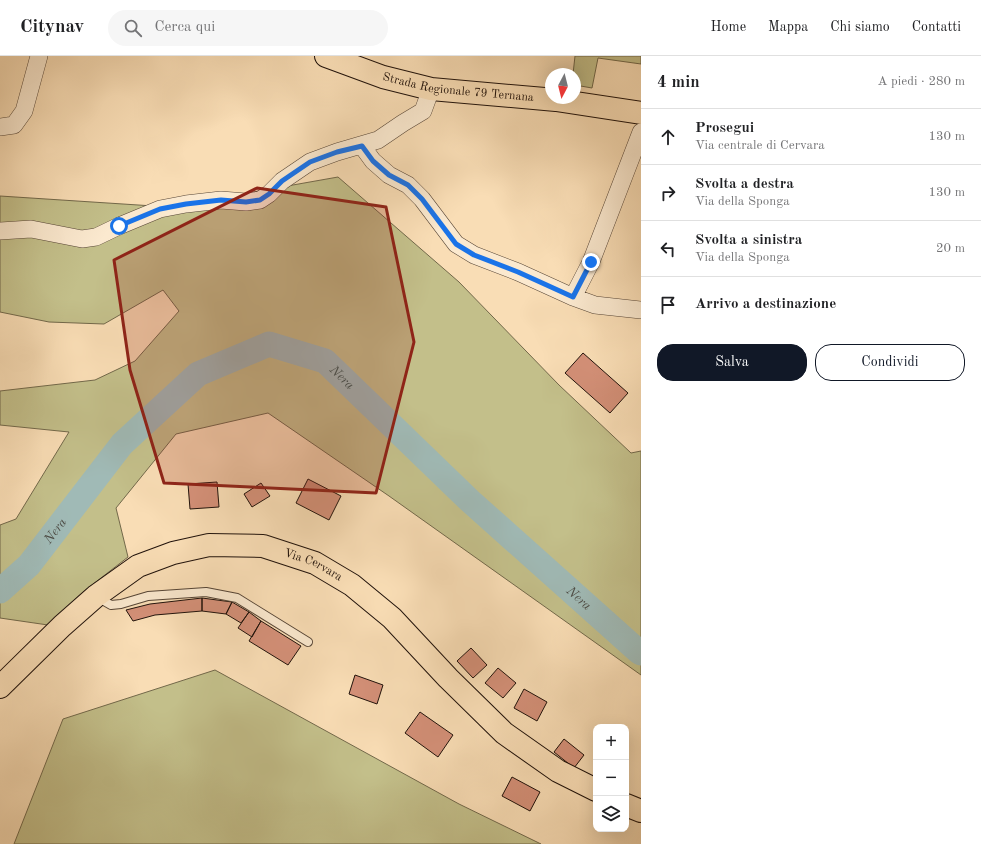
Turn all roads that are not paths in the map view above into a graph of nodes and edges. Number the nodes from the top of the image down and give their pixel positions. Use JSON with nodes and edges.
{"nodes":[{"id":1,"x":39,"y":56,"type":"edge"},
{"id":2,"x":326,"y":56,"type":"edge"},
{"id":3,"x":432,"y":89,"type":"junction"},
{"id":4,"x":641,"y":113,"type":"edge"},
{"id":5,"x":0,"y":127,"type":"edge"},
{"id":6,"x":641,"y":132,"type":"edge"},
{"id":7,"x":362,"y":146,"type":"junction"},
{"id":8,"x":0,"y":231,"type":"edge"},
{"id":9,"x":573,"y":297,"type":"junction"},
{"id":10,"x":641,"y":310,"type":"edge"},
{"id":11,"x":96,"y":596,"type":"junction"},
{"id":12,"x":308,"y":642,"type":"dead end"},
{"id":13,"x":0,"y":687,"type":"edge"},
{"id":14,"x":593,"y":788,"type":"edge"},
{"id":15,"x":629,"y":806,"type":"edge"},
{"id":16,"x":641,"y":811,"type":"edge"}],
"edges":[{"from":1,"to":5,"type":"street"},
{"from":2,"to":3,"type":"main road","name":"Strada Regionale 79 Ternana"},
{"from":3,"to":4,"type":"main road","name":"Strada Regionale 79 Ternana"},
{"from":3,"to":7,"type":"street"},
{"from":6,"to":9,"type":"street"},
{"from":7,"to":8,"type":"street"},
{"from":7,"to":9,"type":"street"},
{"from":9,"to":10,"type":"street"},
{"from":11,"to":12,"type":"lane"},
{"from":11,"to":13,"type":"main road","name":"Via Cervara"},
{"from":11,"to":14,"type":"main road","name":"Via Cervara"},
{"from":15,"to":16,"type":"main road"}]}
